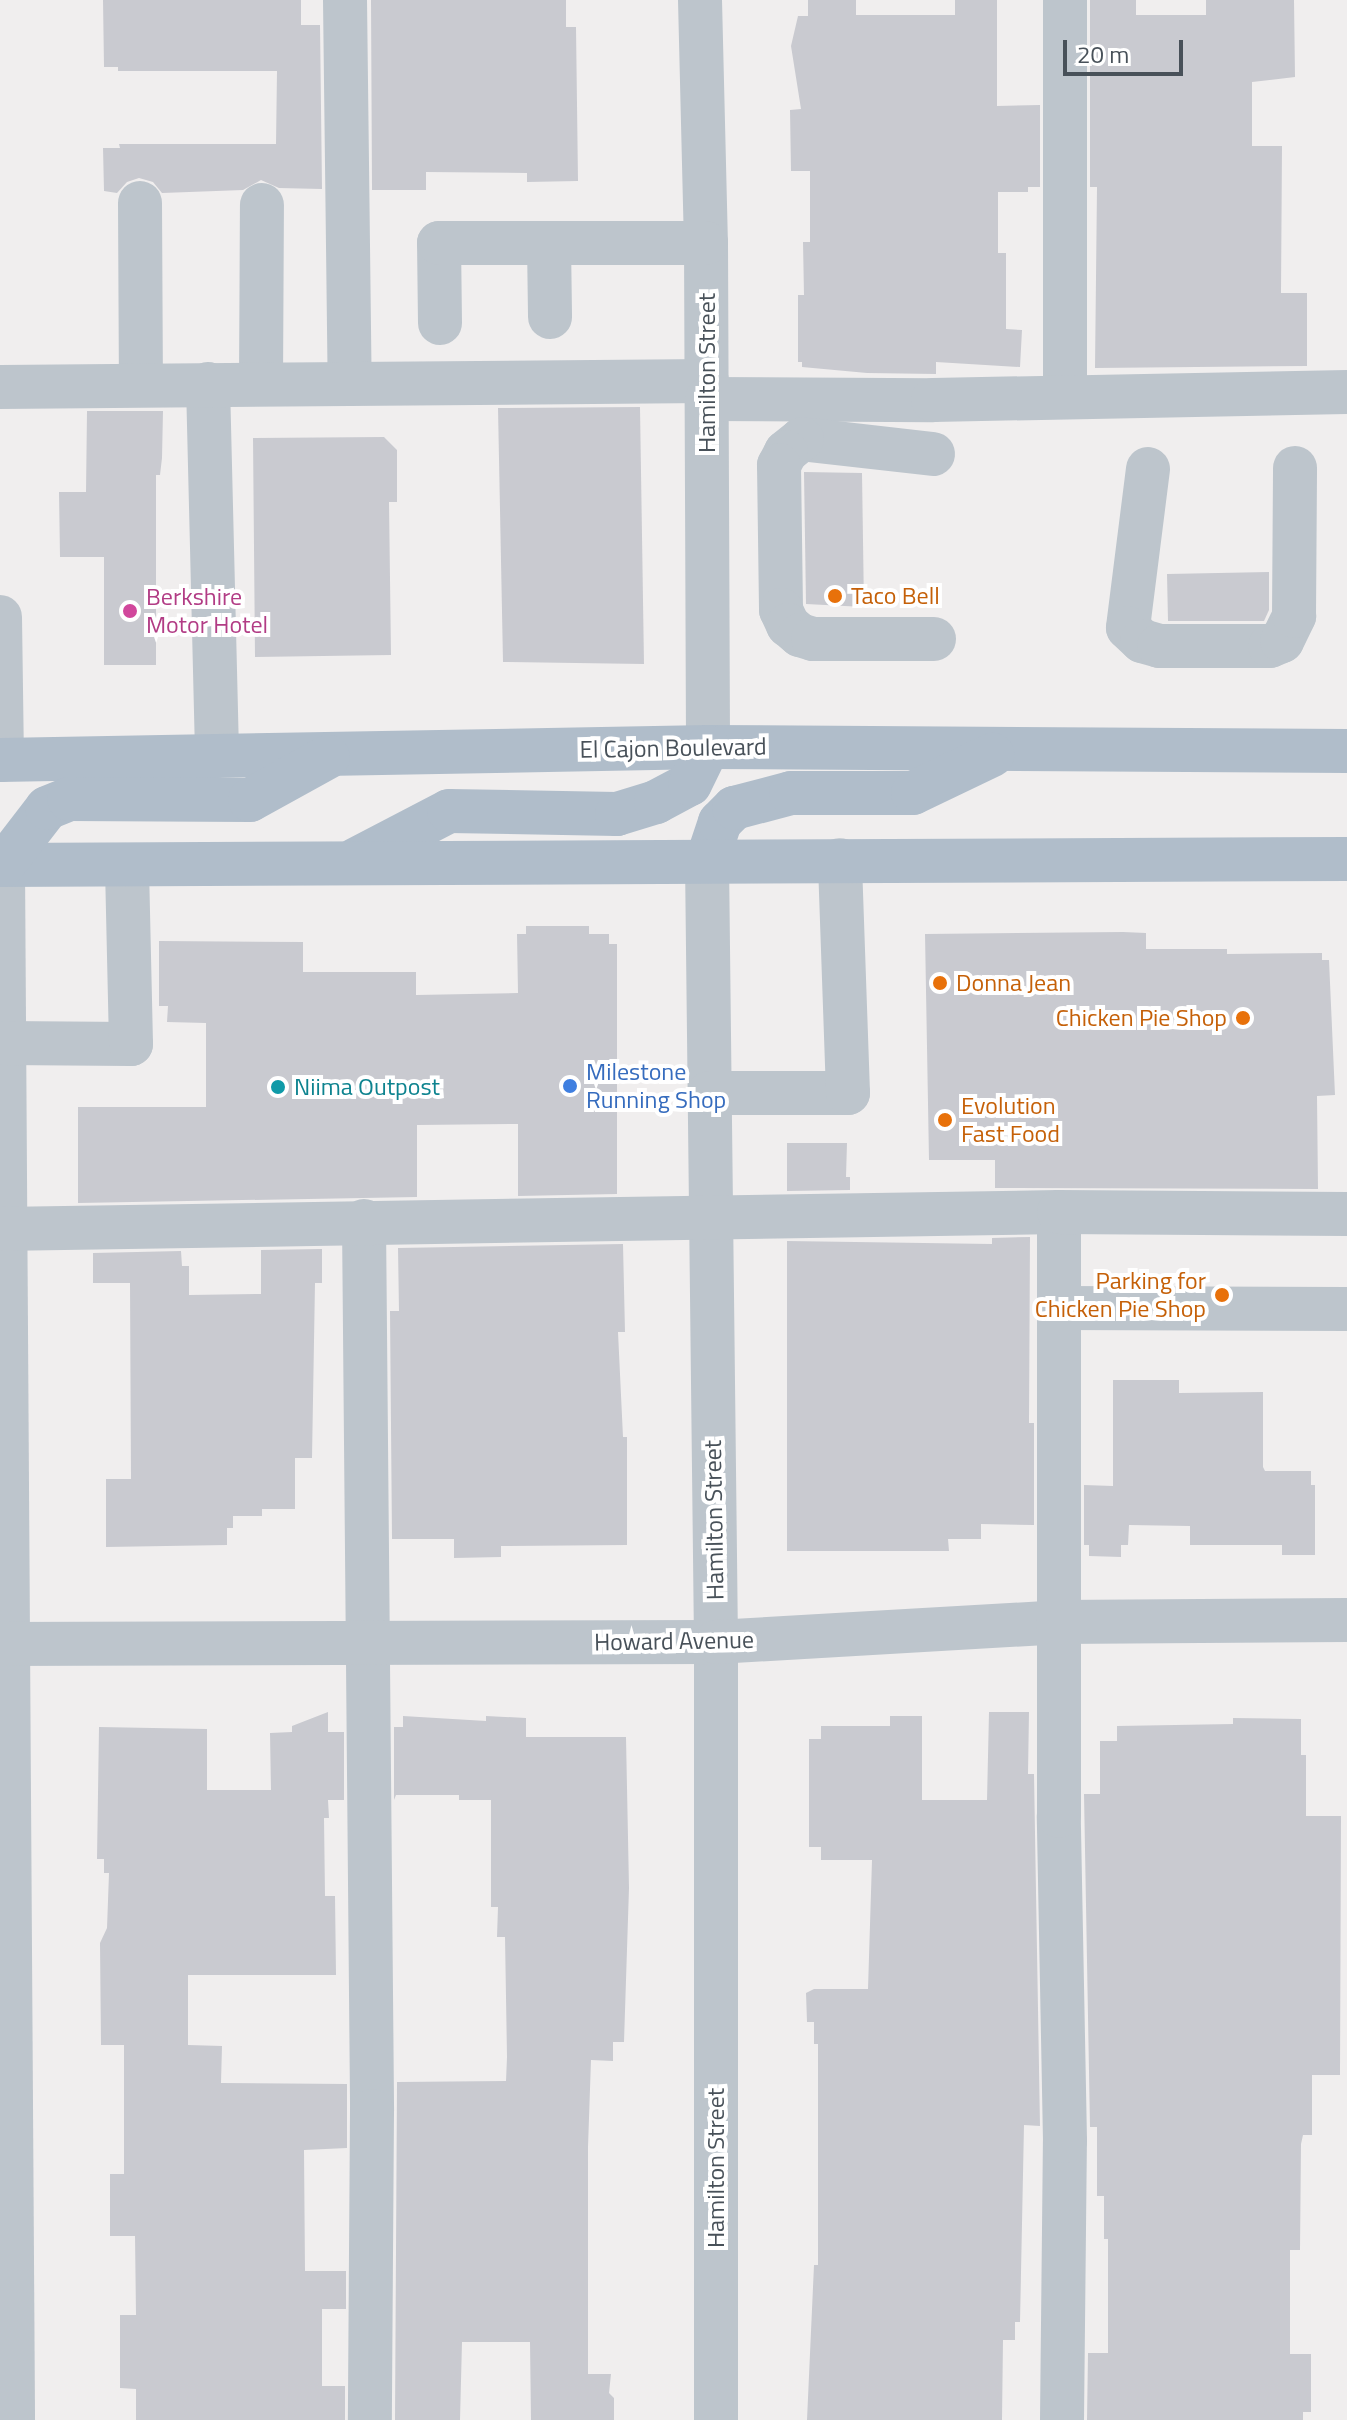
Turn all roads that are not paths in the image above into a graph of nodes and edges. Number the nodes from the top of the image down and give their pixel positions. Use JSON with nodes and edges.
{"nodes":[{"id":1,"x":345,"y":0,"type":"edge"},
{"id":2,"x":700,"y":0,"type":"edge"},
{"id":3,"x":1065,"y":0,"type":"edge"},
{"id":4,"x":140,"y":203,"type":"dead end"},
{"id":5,"x":262,"y":205,"type":"dead end"},
{"id":6,"x":549,"y":243,"type":"junction"},
{"id":7,"x":706,"y":243,"type":"junction"},
{"id":8,"x":550,"y":317,"type":"dead end"},
{"id":9,"x":440,"y":323,"type":"dead end"},
{"id":10,"x":141,"y":384,"type":"junction"},
{"id":11,"x":208,"y":384,"type":"junction"},
{"id":12,"x":261,"y":384,"type":"junction"},
{"id":13,"x":350,"y":384,"type":"junction"},
{"id":14,"x":0,"y":387,"type":"edge"},
{"id":15,"x":707,"y":390,"type":"junction"},
{"id":16,"x":1347,"y":392,"type":"edge"},
{"id":17,"x":1065,"y":397,"type":"junction"},
{"id":18,"x":933,"y":400,"type":"junction"},
{"id":19,"x":1295,"y":468,"type":"dead end"},
{"id":20,"x":1148,"y":469,"type":"dead end"},
{"id":21,"x":0,"y":617,"type":"edge"},
{"id":22,"x":934,"y":639,"type":"dead end"},
{"id":23,"x":708,"y":747,"type":"junction"},
{"id":24,"x":1001,"y":750,"type":"junction"},
{"id":25,"x":1347,"y":751,"type":"edge"},
{"id":26,"x":333,"y":754,"type":"junction"},
{"id":27,"x":217,"y":756,"type":"junction"},
{"id":28,"x":1,"y":762,"type":"edge"},
{"id":29,"x":1347,"y":859,"type":"edge"},
{"id":30,"x":840,"y":860,"type":"junction"},
{"id":31,"x":707,"y":861,"type":"junction"},
{"id":32,"x":349,"y":863,"type":"junction"},
{"id":33,"x":2,"y":865,"type":"edge"},
{"id":34,"x":127,"y":865,"type":"junction"},
{"id":35,"x":4,"y":1043,"type":"junction"},
{"id":36,"x":709,"y":1093,"type":"junction"},
{"id":37,"x":1059,"y":1212,"type":"junction"},
{"id":38,"x":1347,"y":1214,"type":"edge"},
{"id":39,"x":711,"y":1217,"type":"junction"},
{"id":40,"x":364,"y":1221,"type":"junction"},
{"id":41,"x":3,"y":1230,"type":"edge"},
{"id":42,"x":1059,"y":1308,"type":"junction"},
{"id":43,"x":1347,"y":1309,"type":"edge"},
{"id":44,"x":1347,"y":1620,"type":"edge"},
{"id":45,"x":1058,"y":1622,"type":"junction"},
{"id":46,"x":716,"y":1642,"type":"junction"},
{"id":47,"x":367,"y":1643,"type":"junction"},
{"id":48,"x":5,"y":1644,"type":"edge"},
{"id":49,"x":13,"y":2420,"type":"edge"},
{"id":50,"x":370,"y":2420,"type":"edge"},
{"id":51,"x":716,"y":2420,"type":"edge"},
{"id":52,"x":1062,"y":2420,"type":"edge"}],
"edges":[{"from":1,"to":13,"type":"street"},
{"from":2,"to":7,"type":"street","name":"Hamilton Street"},
{"from":3,"to":17,"type":"street"},
{"from":4,"to":10,"type":"street"},
{"from":5,"to":12,"type":"street"},
{"from":6,"to":7,"type":"street"},
{"from":6,"to":8,"type":"street"},
{"from":6,"to":9,"type":"street"},
{"from":7,"to":15,"type":"street","name":"Hamilton Street"},
{"from":10,"to":11,"type":"street"},
{"from":10,"to":14,"type":"street"},
{"from":11,"to":12,"type":"street"},
{"from":11,"to":27,"type":"street"},
{"from":12,"to":13,"type":"street"},
{"from":13,"to":15,"type":"street"},
{"from":15,"to":18,"type":"street"},
{"from":15,"to":23,"type":"street","name":"Hamilton Street"},
{"from":16,"to":17,"type":"street"},
{"from":17,"to":18,"type":"street"},
{"from":18,"to":22,"type":"street"},
{"from":19,"to":20,"type":"street"},
{"from":21,"to":28,"type":"street"},
{"from":23,"to":24,"type":"main road","name":"El Cajon Boulevard"},
{"from":23,"to":26,"type":"main road","name":"El Cajon Boulevard"},
{"from":23,"to":32,"type":"main road"},
{"from":24,"to":25,"type":"main road","name":"El Cajon Boulevard"},
{"from":24,"to":31,"type":"main road"},
{"from":26,"to":27,"type":"main road","name":"El Cajon Boulevard"},
{"from":26,"to":33,"type":"main road"},
{"from":27,"to":28,"type":"main road","name":"El Cajon Boulevard"},
{"from":29,"to":30,"type":"main road"},
{"from":30,"to":31,"type":"main road"},
{"from":30,"to":36,"type":"street"},
{"from":31,"to":32,"type":"main road"},
{"from":31,"to":36,"type":"street","name":"Hamilton Street"},
{"from":32,"to":34,"type":"main road"},
{"from":33,"to":34,"type":"main road"},
{"from":33,"to":35,"type":"street"},
{"from":34,"to":35,"type":"street"},
{"from":35,"to":41,"type":"street"},
{"from":36,"to":39,"type":"street","name":"Hamilton Street"},
{"from":37,"to":38,"type":"street"},
{"from":37,"to":39,"type":"street"},
{"from":37,"to":42,"type":"street"},
{"from":39,"to":40,"type":"street"},
{"from":39,"to":46,"type":"street","name":"Hamilton Street"},
{"from":40,"to":41,"type":"street"},
{"from":40,"to":47,"type":"street"},
{"from":41,"to":48,"type":"street"},
{"from":42,"to":43,"type":"street"},
{"from":42,"to":45,"type":"street"},
{"from":44,"to":45,"type":"street","name":"Howard Avenue"},
{"from":45,"to":46,"type":"street","name":"Howard Avenue"},
{"from":45,"to":52,"type":"street"},
{"from":46,"to":47,"type":"street","name":"Howard Avenue"},
{"from":46,"to":51,"type":"street","name":"Hamilton Street"},
{"from":47,"to":48,"type":"street","name":"Howard Avenue"},
{"from":47,"to":50,"type":"street"},
{"from":48,"to":49,"type":"street"}]}
